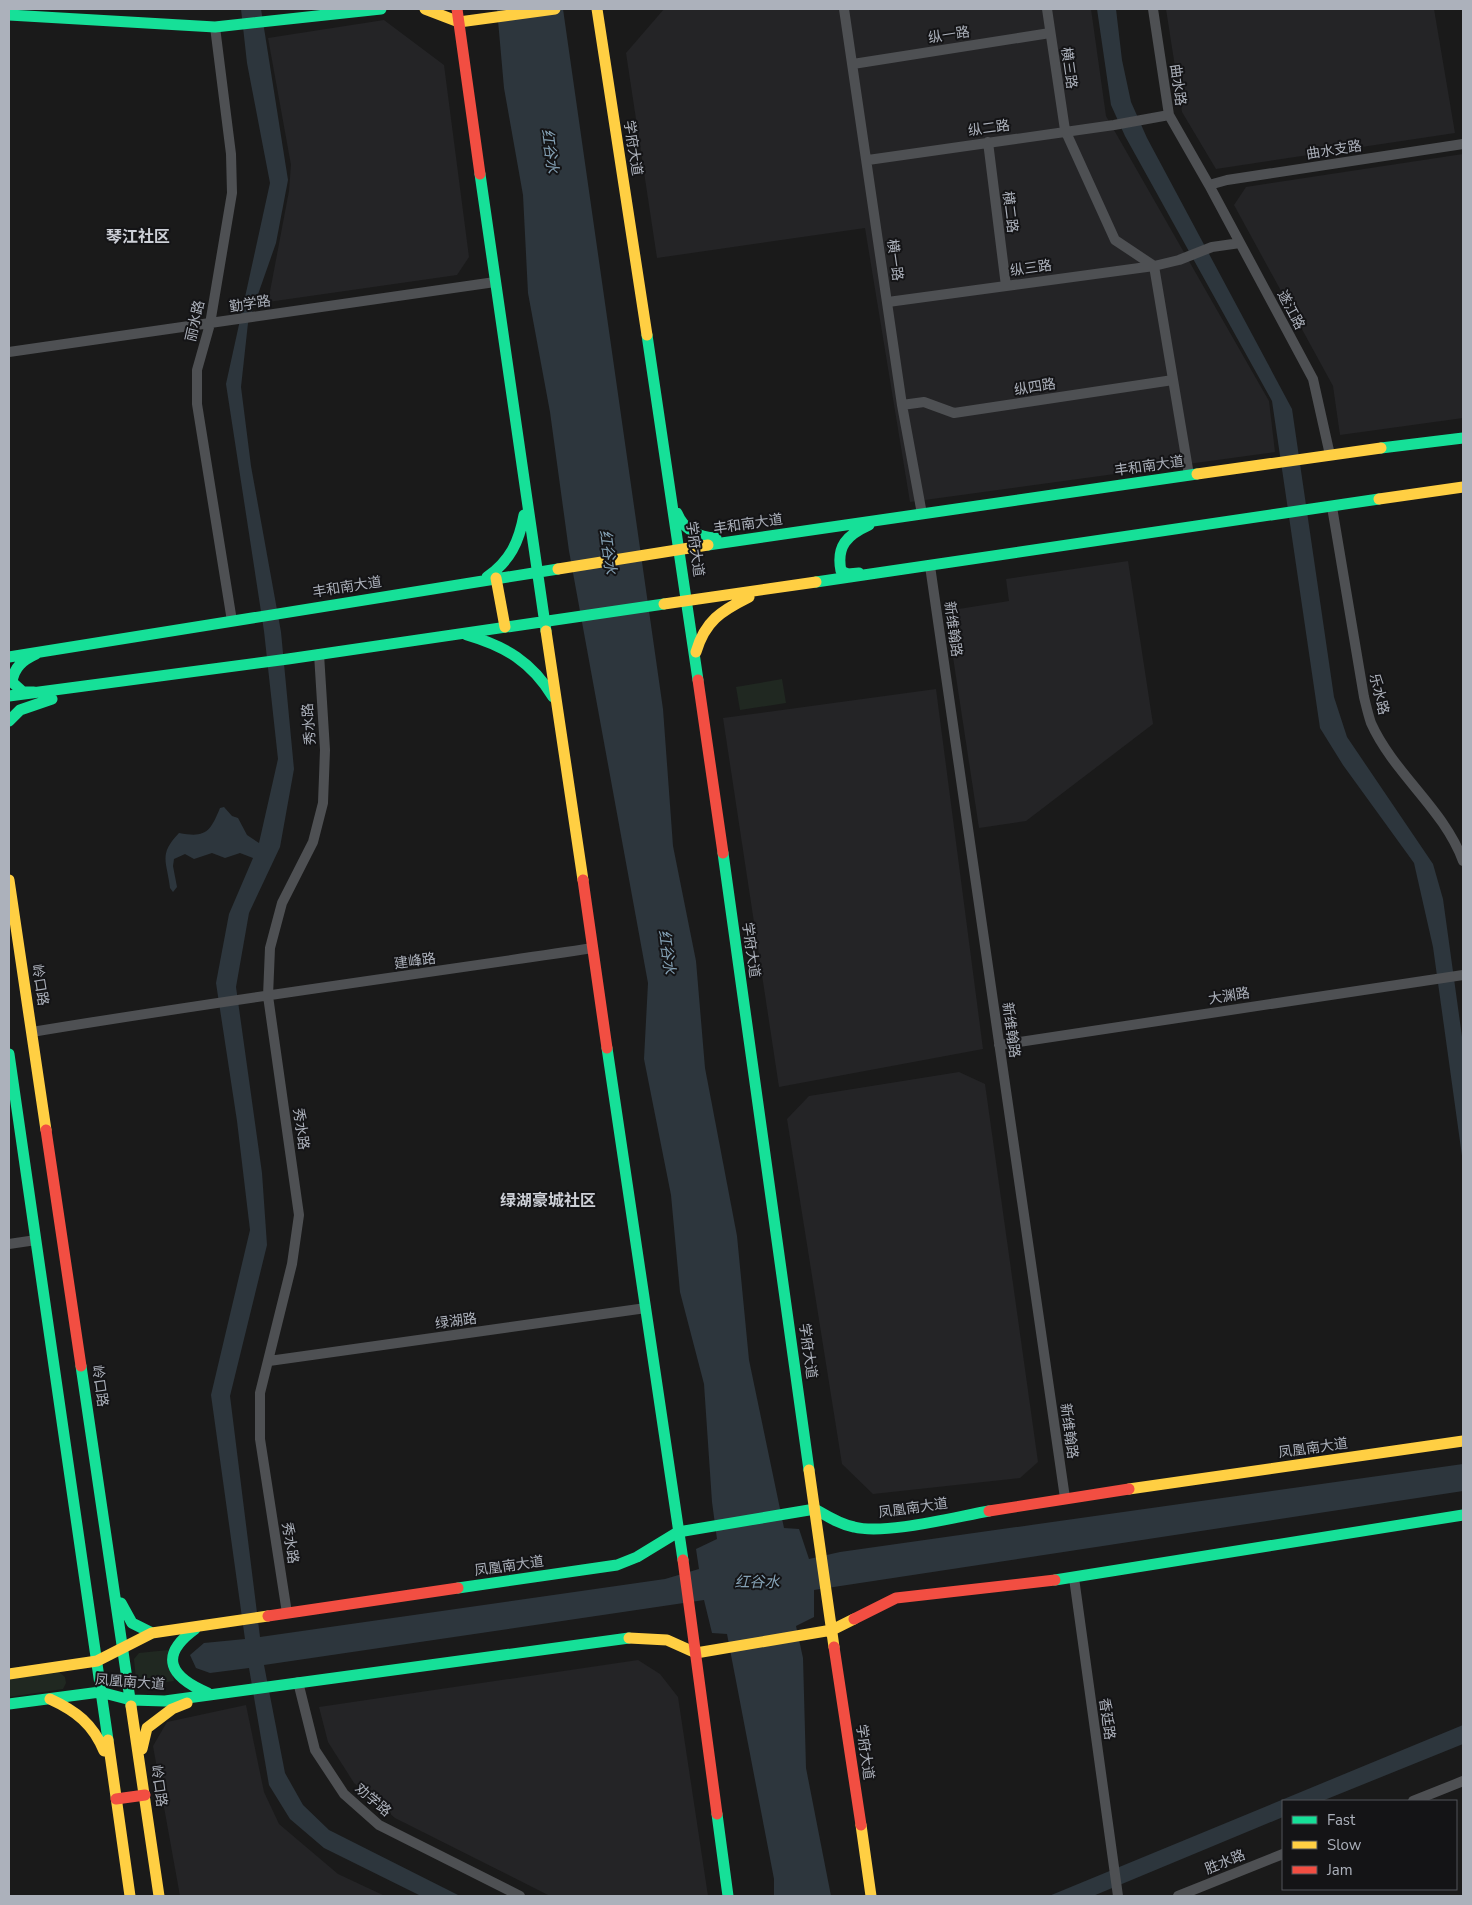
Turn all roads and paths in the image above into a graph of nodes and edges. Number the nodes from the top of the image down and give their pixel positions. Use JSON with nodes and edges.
{"nodes":[{"id":1,"x":381,"y":9,"type":"edge"},
{"id":2,"x":425,"y":9,"type":"edge"},
{"id":3,"x":457,"y":9,"type":"edge"},
{"id":4,"x":555,"y":9,"type":"edge"},
{"id":5,"x":596,"y":9,"type":"edge"},
{"id":6,"x":844,"y":9,"type":"edge"},
{"id":7,"x":1046,"y":9,"type":"edge"},
{"id":8,"x":1153,"y":9,"type":"edge"},
{"id":9,"x":9,"y":15,"type":"edge"},
{"id":10,"x":459,"y":22,"type":"junction"},
{"id":11,"x":215,"y":27,"type":"junction"},
{"id":12,"x":1050,"y":33,"type":"junction"},
{"id":13,"x":853,"y":64,"type":"junction"},
{"id":14,"x":1169,"y":115,"type":"junction"},
{"id":15,"x":1065,"y":130,"type":"junction"},
{"id":16,"x":988,"y":142,"type":"junction"},
{"id":17,"x":1463,"y":144,"type":"edge"},
{"id":18,"x":868,"y":160,"type":"junction"},
{"id":19,"x":1209,"y":185,"type":"junction"},
{"id":20,"x":1240,"y":243,"type":"junction"},
{"id":21,"x":1154,"y":266,"type":"junction"},
{"id":22,"x":495,"y":282,"type":"junction"},
{"id":23,"x":1006,"y":286,"type":"junction"},
{"id":24,"x":888,"y":302,"type":"junction"},
{"id":25,"x":210,"y":324,"type":"junction"},
{"id":26,"x":9,"y":352,"type":"edge"},
{"id":27,"x":1174,"y":380,"type":"junction"},
{"id":28,"x":902,"y":405,"type":"junction"},
{"id":29,"x":1463,"y":438,"type":"edge"},
{"id":30,"x":1330,"y":455,"type":"junction"},
{"id":31,"x":1189,"y":475,"type":"junction"},
{"id":32,"x":1463,"y":487,"type":"edge"},
{"id":33,"x":672,"y":493,"type":"junction"},
{"id":34,"x":526,"y":498,"type":"junction"},
{"id":35,"x":1332,"y":507,"type":"junction"},
{"id":36,"x":922,"y":514,"type":"junction"},
{"id":37,"x":883,"y":519,"type":"junction"},
{"id":38,"x":748,"y":539,"type":"junction"},
{"id":39,"x":680,"y":549,"type":"junction"},
{"id":40,"x":930,"y":566,"type":"junction"},
{"id":41,"x":537,"y":571,"type":"junction"},
{"id":42,"x":890,"y":571,"type":"junction"},
{"id":43,"x":496,"y":578,"type":"junction"},
{"id":44,"x":482,"y":580,"type":"junction"},
{"id":45,"x":763,"y":590,"type":"junction"},
{"id":46,"x":686,"y":601,"type":"junction"},
{"id":47,"x":232,"y":621,"type":"junction"},
{"id":48,"x":545,"y":621,"type":"junction"},
{"id":49,"x":505,"y":627,"type":"junction"},
{"id":50,"x":460,"y":633,"type":"junction"},
{"id":51,"x":125,"y":638,"type":"junction"},
{"id":52,"x":87,"y":644,"type":"junction"},
{"id":53,"x":9,"y":648,"type":"edge"},
{"id":54,"x":45,"y":650,"type":"junction"},
{"id":55,"x":319,"y":654,"type":"junction"},
{"id":56,"x":9,"y":657,"type":"edge"},
{"id":57,"x":694,"y":659,"type":"junction"},
{"id":58,"x":14,"y":665,"type":"edge"},
{"id":59,"x":98,"y":685,"type":"junction"},
{"id":60,"x":52,"y":692,"type":"junction"},
{"id":61,"x":9,"y":696,"type":"edge"},
{"id":62,"x":557,"y":705,"type":"junction"},
{"id":63,"x":9,"y":721,"type":"edge"},
{"id":64,"x":1463,"y":862,"type":"edge"},
{"id":65,"x":9,"y":880,"type":"edge"},
{"id":66,"x":593,"y":948,"type":"junction"},
{"id":67,"x":1459,"y":975,"type":"edge"},
{"id":68,"x":268,"y":996,"type":"junction"},
{"id":69,"x":32,"y":1032,"type":"junction"},
{"id":70,"x":999,"y":1045,"type":"junction"},
{"id":71,"x":9,"y":1054,"type":"edge"},
{"id":72,"x":36,"y":1240,"type":"junction"},
{"id":73,"x":9,"y":1244,"type":"edge"},
{"id":74,"x":646,"y":1308,"type":"junction"},
{"id":75,"x":269,"y":1361,"type":"junction"},
{"id":76,"x":1463,"y":1441,"type":"edge"},
{"id":77,"x":1065,"y":1498,"type":"junction"},
{"id":78,"x":815,"y":1509,"type":"junction"},
{"id":79,"x":1463,"y":1515,"type":"edge"},
{"id":80,"x":678,"y":1532,"type":"junction"},
{"id":81,"x":102,"y":1578,"type":"junction"},
{"id":82,"x":1074,"y":1578,"type":"junction"},
{"id":83,"x":287,"y":1613,"type":"junction"},
{"id":84,"x":201,"y":1626,"type":"junction"},
{"id":85,"x":832,"y":1630,"type":"junction"},
{"id":86,"x":152,"y":1633,"type":"junction"},
{"id":87,"x":123,"y":1647,"type":"junction"},
{"id":88,"x":696,"y":1653,"type":"junction"},
{"id":89,"x":97,"y":1660,"type":"junction"},
{"id":90,"x":9,"y":1674,"type":"edge"},
{"id":91,"x":298,"y":1682,"type":"junction"},
{"id":92,"x":100,"y":1692,"type":"junction"},
{"id":93,"x":212,"y":1694,"type":"junction"},
{"id":94,"x":50,"y":1699,"type":"junction"},
{"id":95,"x":131,"y":1700,"type":"junction"},
{"id":96,"x":9,"y":1704,"type":"edge"},
{"id":97,"x":140,"y":1758,"type":"junction"},
{"id":98,"x":112,"y":1774,"type":"junction"},
{"id":99,"x":1463,"y":1781,"type":"edge"},
{"id":100,"x":145,"y":1795,"type":"junction"},
{"id":101,"x":116,"y":1799,"type":"junction"},
{"id":102,"x":1416,"y":1800,"type":"edge"},
{"id":103,"x":1282,"y":1854,"type":"edge"},
{"id":104,"x":1118,"y":1894,"type":"edge"},
{"id":105,"x":130,"y":1896,"type":"edge"},
{"id":106,"x":159,"y":1896,"type":"edge"},
{"id":107,"x":520,"y":1896,"type":"edge"},
{"id":108,"x":728,"y":1896,"type":"edge"},
{"id":109,"x":871,"y":1896,"type":"edge"},
{"id":110,"x":1178,"y":1896,"type":"edge"}],
"edges":[{"from":1,"to":11,"type":"main road"},
{"from":2,"to":10,"type":"main road"},
{"from":3,"to":10,"type":"main road"},
{"from":4,"to":10,"type":"main road"},
{"from":5,"to":33,"type":"main road","name":"学府大道"},
{"from":6,"to":13,"type":"street","name":"横一路"},
{"from":7,"to":12,"type":"street","name":"横三路"},
{"from":8,"to":14,"type":"street","name":"曲水路"},
{"from":9,"to":11,"type":"main road"},
{"from":10,"to":22,"type":"main road"},
{"from":11,"to":25,"type":"street","name":"丽水路"},
{"from":12,"to":13,"type":"street","name":"纵一路"},
{"from":12,"to":15,"type":"street","name":"横三路"},
{"from":13,"to":18,"type":"street","name":"横一路"},
{"from":14,"to":15,"type":"street","name":"纵二路"},
{"from":14,"to":19,"type":"street","name":"曲水路"},
{"from":15,"to":16,"type":"street","name":"纵二路"},
{"from":15,"to":21,"type":"street","name":"横三路"},
{"from":16,"to":18,"type":"street","name":"纵二路"},
{"from":16,"to":23,"type":"street","name":"横二路"},
{"from":17,"to":19,"type":"street","name":"曲水支路"},
{"from":18,"to":24,"type":"street","name":"横一路"},
{"from":19,"to":20,"type":"street","name":"遂江路"},
{"from":20,"to":21,"type":"street","name":"纵三路"},
{"from":20,"to":30,"type":"street","name":"遂江路"},
{"from":21,"to":23,"type":"street","name":"纵三路"},
{"from":21,"to":27,"type":"street"},
{"from":22,"to":25,"type":"street","name":"勤学路"},
{"from":22,"to":34,"type":"main road"},
{"from":23,"to":24,"type":"street","name":"纵三路"},
{"from":24,"to":28,"type":"street","name":"横一路"},
{"from":25,"to":26,"type":"street","name":"勤学路"},
{"from":25,"to":47,"type":"street","name":"丽水路"},
{"from":27,"to":28,"type":"street","name":"纵四路"},
{"from":27,"to":31,"type":"street"},
{"from":28,"to":36,"type":"street","name":"横一路"},
{"from":29,"to":30,"type":"main road","name":"丰和南大道"},
{"from":30,"to":31,"type":"main road","name":"丰和南大道"},
{"from":31,"to":36,"type":"main road","name":"丰和南大道"},
{"from":32,"to":35,"type":"main road"},
{"from":33,"to":38,"type":"main road"},
{"from":33,"to":39,"type":"main road","name":"学府大道"},
{"from":34,"to":41,"type":"main road"},
{"from":34,"to":44,"type":"main road"},
{"from":35,"to":40,"type":"main road"},
{"from":35,"to":64,"type":"street","name":"乐水路"},
{"from":36,"to":37,"type":"main road","name":"丰和南大道"},
{"from":37,"to":38,"type":"main road","name":"丰和南大道"},
{"from":37,"to":42,"type":"main road"},
{"from":38,"to":39,"type":"main road","name":"丰和南大道"},
{"from":39,"to":41,"type":"main road","name":"丰和南大道"},
{"from":39,"to":46,"type":"main road","name":"学府大道"},
{"from":40,"to":42,"type":"main road"},
{"from":40,"to":70,"type":"street","name":"新维翰路"},
{"from":41,"to":43,"type":"main road","name":"丰和南大道"},
{"from":41,"to":48,"type":"main road"},
{"from":42,"to":45,"type":"main road"},
{"from":43,"to":44,"type":"main road","name":"丰和南大道"},
{"from":43,"to":49,"type":"main road"},
{"from":44,"to":47,"type":"main road","name":"丰和南大道"},
{"from":45,"to":46,"type":"main road"},
{"from":45,"to":57,"type":"main road"},
{"from":46,"to":48,"type":"main road"},
{"from":46,"to":57,"type":"main road","name":"学府大道"},
{"from":47,"to":51,"type":"main road","name":"丰和南大道"},
{"from":48,"to":49,"type":"main road"},
{"from":48,"to":62,"type":"main road"},
{"from":49,"to":50,"type":"main road"},
{"from":50,"to":55,"type":"main road"},
{"from":50,"to":62,"type":"main road"},
{"from":51,"to":52,"type":"main road","name":"丰和南大道"},
{"from":51,"to":58,"type":"main road"},
{"from":52,"to":53,"type":"main road"},
{"from":52,"to":54,"type":"main road","name":"丰和南大道"},
{"from":54,"to":56,"type":"main road","name":"丰和南大道"},
{"from":54,"to":58,"type":"main road"},
{"from":55,"to":59,"type":"main road"},
{"from":55,"to":68,"type":"street","name":"秀水路"},
{"from":57,"to":78,"type":"main road","name":"学府大道"},
{"from":58,"to":60,"type":"main road"},
{"from":59,"to":60,"type":"main road"},
{"from":59,"to":63,"type":"main road"},
{"from":60,"to":61,"type":"main road"},
{"from":62,"to":66,"type":"main road"},
{"from":65,"to":69,"type":"main road","name":"岭口路"},
{"from":66,"to":68,"type":"street","name":"建峰路"},
{"from":66,"to":74,"type":"main road"},
{"from":67,"to":70,"type":"street","name":"大渊路"},
{"from":68,"to":69,"type":"street","name":"建峰路"},
{"from":68,"to":75,"type":"street","name":"秀水路"},
{"from":69,"to":81,"type":"main road","name":"岭口路"},
{"from":70,"to":77,"type":"street","name":"新维翰路"},
{"from":71,"to":72,"type":"main road","name":"岭口路"},
{"from":72,"to":73,"type":"street"},
{"from":72,"to":81,"type":"main road","name":"岭口路"},
{"from":74,"to":75,"type":"street","name":"绿湖路"},
{"from":74,"to":80,"type":"main road"},
{"from":75,"to":83,"type":"street","name":"秀水路"},
{"from":76,"to":77,"type":"main road","name":"凤凰南大道"},
{"from":77,"to":78,"type":"main road","name":"凤凰南大道"},
{"from":78,"to":80,"type":"main road","name":"凤凰南大道"},
{"from":78,"to":85,"type":"main road","name":"学府大道"},
{"from":79,"to":82,"type":"main road"},
{"from":80,"to":83,"type":"main road","name":"凤凰南大道"},
{"from":80,"to":88,"type":"main road"},
{"from":81,"to":86,"type":"main road"},
{"from":81,"to":87,"type":"main road","name":"岭口路"},
{"from":81,"to":89,"type":"main road","name":"岭口路"},
{"from":82,"to":85,"type":"main road"},
{"from":82,"to":104,"type":"street","name":"香廷路"},
{"from":83,"to":84,"type":"main road","name":"凤凰南大道"},
{"from":84,"to":86,"type":"main road","name":"凤凰南大道"},
{"from":84,"to":93,"type":"main road"},
{"from":85,"to":88,"type":"main road"},
{"from":85,"to":109,"type":"main road","name":"学府大道"},
{"from":86,"to":87,"type":"main road","name":"凤凰南大道"},
{"from":87,"to":89,"type":"main road","name":"凤凰南大道"},
{"from":87,"to":95,"type":"main road","name":"岭口路"},
{"from":88,"to":91,"type":"main road"},
{"from":88,"to":108,"type":"main road"},
{"from":89,"to":90,"type":"main road","name":"凤凰南大道"},
{"from":89,"to":92,"type":"main road","name":"岭口路"},
{"from":91,"to":93,"type":"main road","name":"凤凰南大道"},
{"from":91,"to":107,"type":"street","name":"劝学路"},
{"from":92,"to":94,"type":"main road","name":"凤凰南大道"},
{"from":92,"to":95,"type":"main road","name":"凤凰南大道"},
{"from":92,"to":98,"type":"main road","name":"岭口路"},
{"from":93,"to":95,"type":"main road","name":"凤凰南大道"},
{"from":93,"to":97,"type":"main road"},
{"from":94,"to":96,"type":"main road","name":"凤凰南大道"},
{"from":94,"to":98,"type":"main road"},
{"from":95,"to":97,"type":"main road","name":"岭口路"},
{"from":97,"to":100,"type":"main road","name":"岭口路"},
{"from":98,"to":101,"type":"main road","name":"岭口路"},
{"from":99,"to":102,"type":"street"},
{"from":100,"to":101,"type":"main road"},
{"from":100,"to":106,"type":"main road","name":"岭口路"},
{"from":101,"to":105,"type":"main road","name":"岭口路"},
{"from":103,"to":110,"type":"street","name":"胜水路"}]}
